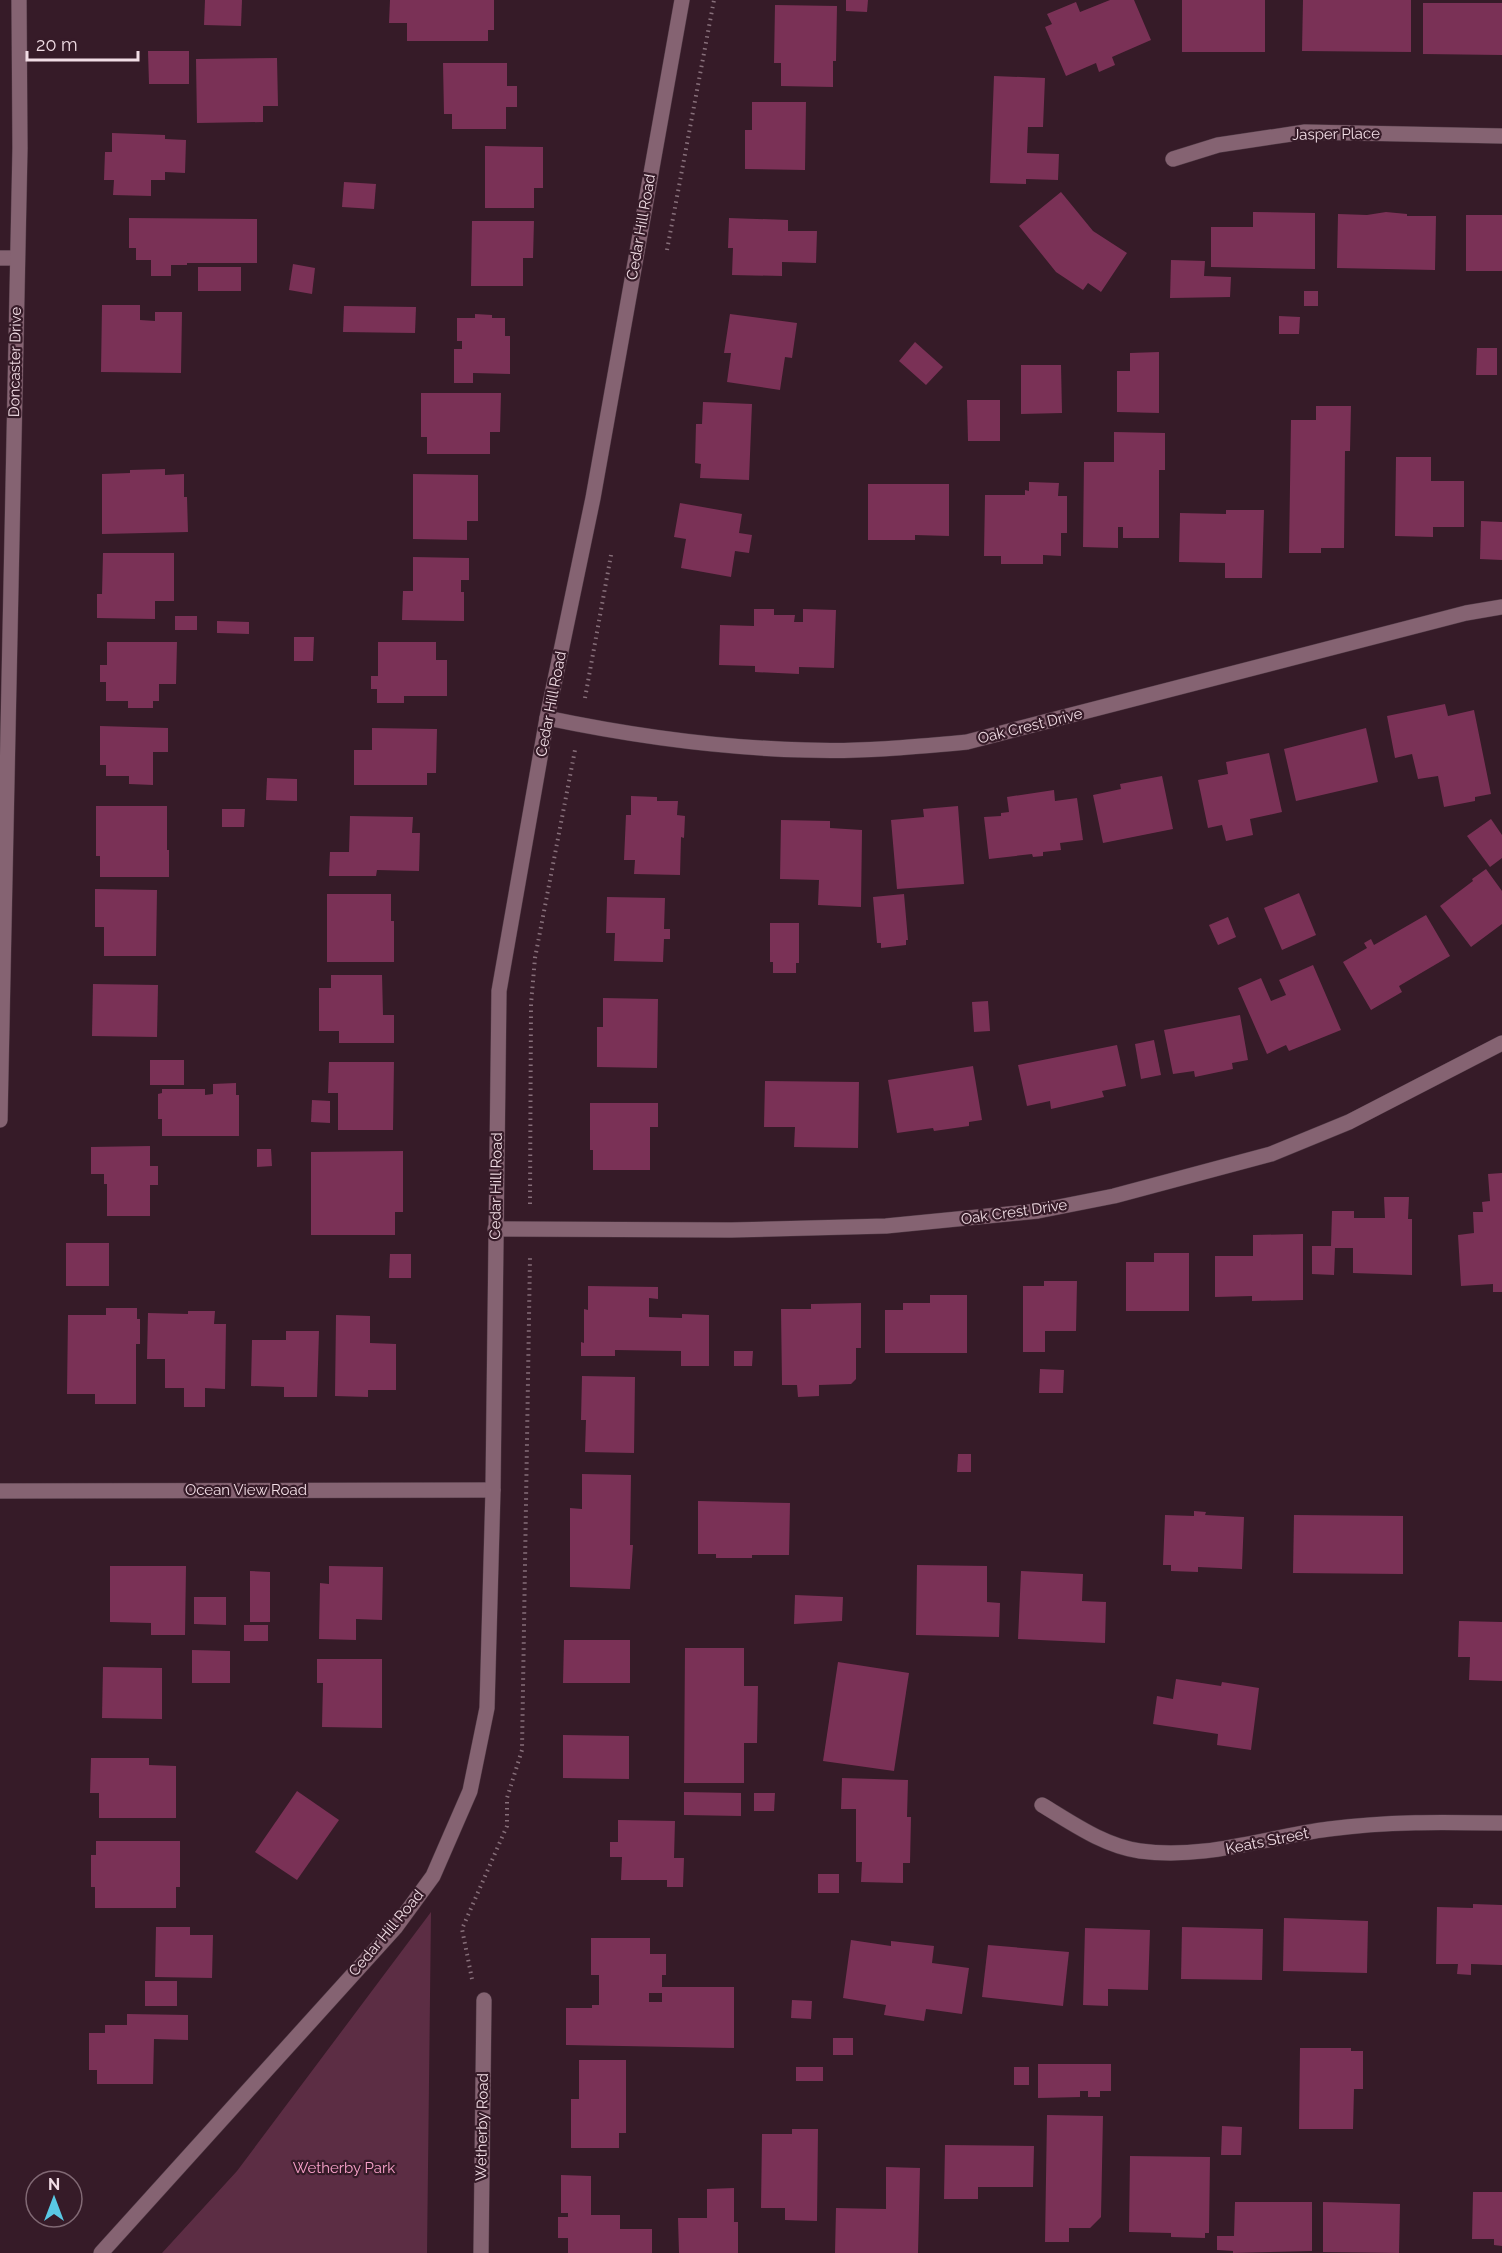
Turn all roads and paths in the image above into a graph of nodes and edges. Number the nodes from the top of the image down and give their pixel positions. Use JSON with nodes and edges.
{"nodes":[{"id":1,"x":19,"y":0,"type":"edge"},
{"id":2,"x":682,"y":0,"type":"edge"},
{"id":3,"x":714,"y":0,"type":"edge"},
{"id":4,"x":1502,"y":136,"type":"edge"},
{"id":5,"x":1173,"y":159,"type":"dead end"},
{"id":6,"x":0,"y":258,"type":"edge"},
{"id":7,"x":17,"y":258,"type":"junction"},
{"id":8,"x":665,"y":261,"type":"dead end"},
{"id":9,"x":612,"y":551,"type":"dead end"},
{"id":10,"x":1502,"y":607,"type":"edge"},
{"id":11,"x":547,"y":718,"type":"junction"},
{"id":12,"x":580,"y":725,"type":"junction"},
{"id":13,"x":1502,"y":1042,"type":"edge"},
{"id":14,"x":0,"y":1120,"type":"edge"},
{"id":15,"x":495,"y":1228,"type":"junction"},
{"id":16,"x":530,"y":1229,"type":"junction"},
{"id":17,"x":493,"y":1490,"type":"junction"},
{"id":18,"x":0,"y":1491,"type":"edge"},
{"id":19,"x":1042,"y":1805,"type":"dead end"},
{"id":20,"x":1502,"y":1823,"type":"edge"},
{"id":21,"x":484,"y":2000,"type":"joint"},
{"id":22,"x":101,"y":2253,"type":"edge"},
{"id":23,"x":481,"y":2253,"type":"edge"}],
"edges":[{"from":1,"to":7,"type":"street","name":"Doncaster Drive"},
{"from":2,"to":11,"type":"street","name":"Cedar Hill Road"},
{"from":3,"to":8,"type":"path"},
{"from":4,"to":5,"type":"street","name":"Jasper Place"},
{"from":6,"to":7,"type":"street"},
{"from":7,"to":14,"type":"street","name":"Doncaster Drive"},
{"from":9,"to":12,"type":"path"},
{"from":10,"to":12,"type":"street","name":"Oak Crest Drive"},
{"from":11,"to":12,"type":"street","name":"Oak Crest Drive"},
{"from":11,"to":15,"type":"street","name":"Cedar Hill Road"},
{"from":12,"to":16,"type":"path"},
{"from":13,"to":16,"type":"street","name":"Oak Crest Drive"},
{"from":15,"to":16,"type":"street","name":"Oak Crest Drive"},
{"from":15,"to":17,"type":"street","name":"Cedar Hill Road"},
{"from":16,"to":21,"type":"path"},
{"from":17,"to":18,"type":"street","name":"Ocean View Road"},
{"from":17,"to":22,"type":"street","name":"Cedar Hill Road"},
{"from":19,"to":20,"type":"street","name":"Keats Street"},
{"from":21,"to":23,"type":"street","name":"Wetherby Road"}]}
